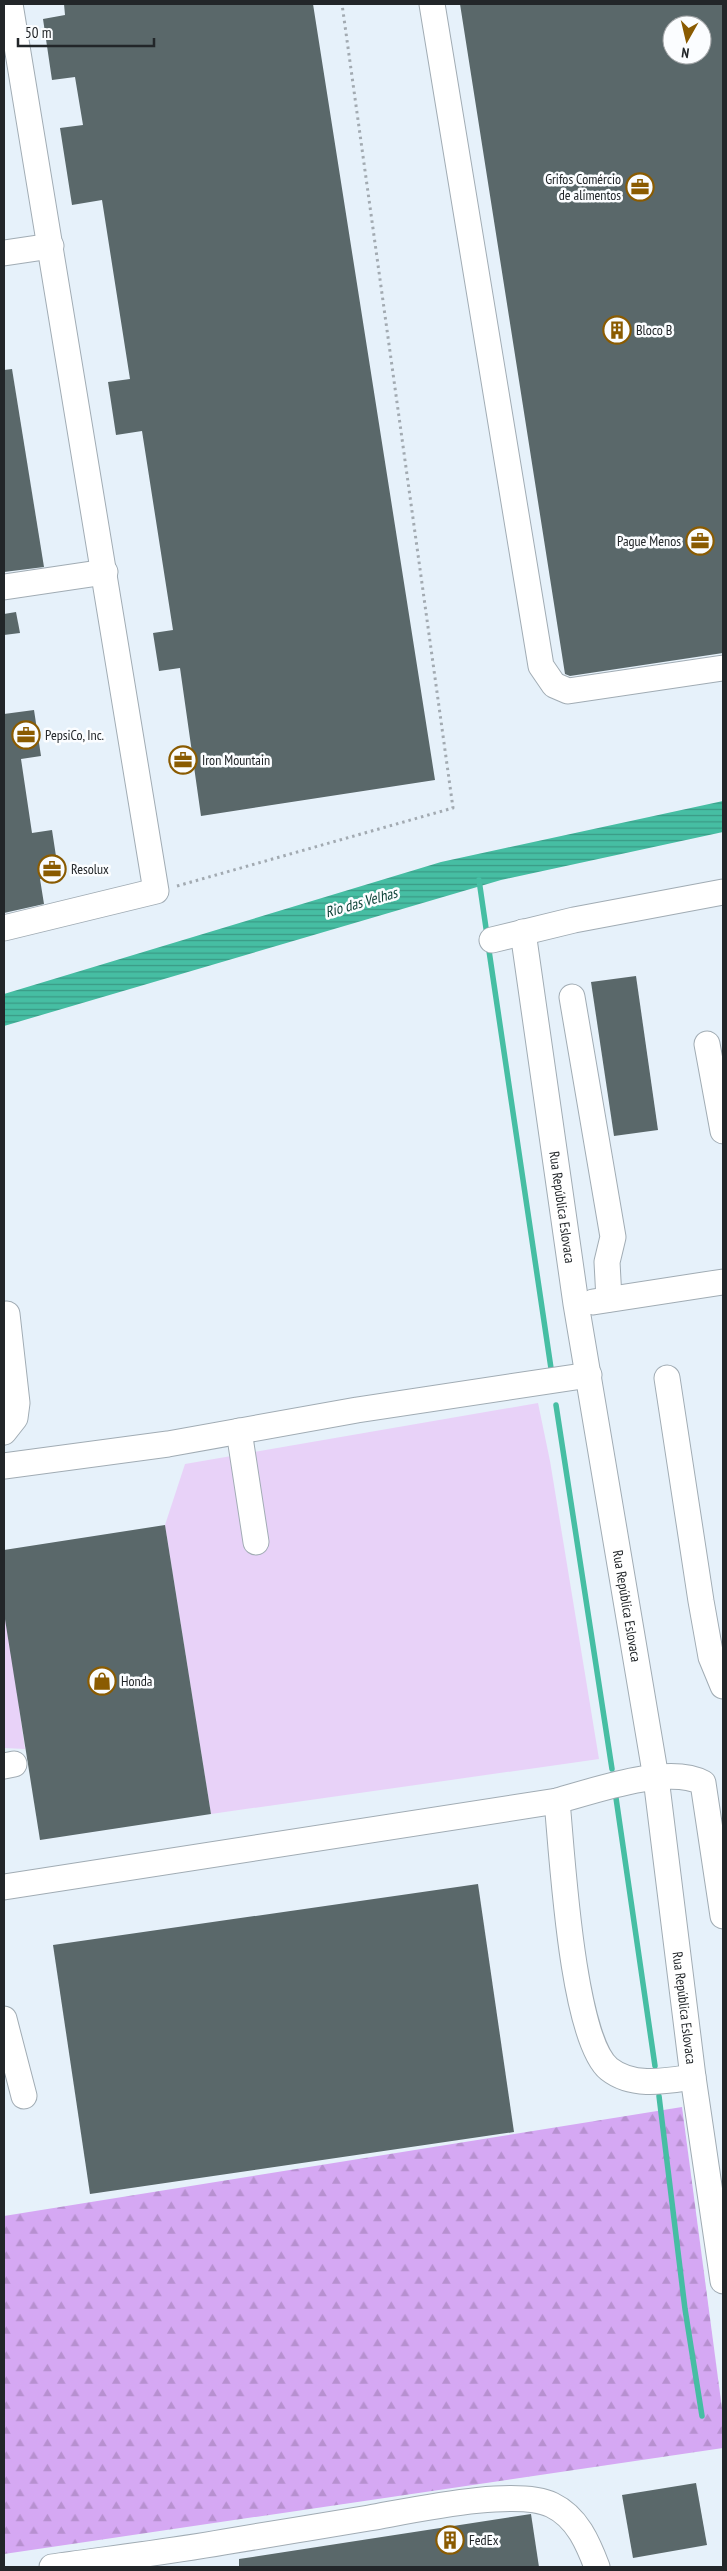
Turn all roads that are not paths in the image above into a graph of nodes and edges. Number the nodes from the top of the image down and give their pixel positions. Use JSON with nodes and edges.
{"nodes":[{"id":1,"x":10,"y":4,"type":"edge"},
{"id":2,"x":432,"y":4,"type":"edge"},
{"id":3,"x":51,"y":246,"type":"junction"},
{"id":4,"x":4,"y":253,"type":"edge"},
{"id":5,"x":105,"y":572,"type":"junction"},
{"id":6,"x":4,"y":587,"type":"edge"},
{"id":7,"x":723,"y":668,"type":"edge"},
{"id":8,"x":723,"y":892,"type":"edge"},
{"id":9,"x":4,"y":928,"type":"edge"},
{"id":10,"x":523,"y":932,"type":"junction"},
{"id":11,"x":492,"y":940,"type":"dead end"},
{"id":12,"x":572,"y":997,"type":"dead end"},
{"id":13,"x":707,"y":1044,"type":"dead end"},
{"id":14,"x":723,"y":1131,"type":"edge"},
{"id":15,"x":723,"y":1282,"type":"edge"},
{"id":16,"x":610,"y":1299,"type":"junction"},
{"id":17,"x":576,"y":1304,"type":"junction"},
{"id":18,"x":7,"y":1314,"type":"dead end"},
{"id":19,"x":589,"y":1375,"type":"junction"},
{"id":20,"x":667,"y":1378,"type":"dead end"},
{"id":21,"x":4,"y":1432,"type":"edge"},
{"id":22,"x":239,"y":1432,"type":"junction"},
{"id":23,"x":4,"y":1466,"type":"edge"},
{"id":24,"x":256,"y":1542,"type":"dead end"},
{"id":25,"x":723,"y":1686,"type":"edge"},
{"id":26,"x":656,"y":1778,"type":"junction"},
{"id":27,"x":557,"y":1801,"type":"junction"},
{"id":28,"x":4,"y":1887,"type":"edge"},
{"id":29,"x":723,"y":1916,"type":"edge"},
{"id":30,"x":4,"y":2019,"type":"edge"},
{"id":31,"x":694,"y":2077,"type":"junction"},
{"id":32,"x":24,"y":2096,"type":"dead end"},
{"id":33,"x":723,"y":2281,"type":"edge"},
{"id":34,"x":52,"y":2567,"type":"edge"},
{"id":35,"x":597,"y":2567,"type":"edge"}],
"edges":[{"from":1,"to":3,"type":"lane"},
{"from":2,"to":7,"type":"lane"},
{"from":3,"to":4,"type":"lane"},
{"from":3,"to":5,"type":"lane"},
{"from":5,"to":6,"type":"lane"},
{"from":5,"to":9,"type":"lane"},
{"from":8,"to":10,"type":"lane"},
{"from":10,"to":11,"type":"lane"},
{"from":10,"to":17,"type":"lane","name":"Rua República Eslovaca"},
{"from":12,"to":16,"type":"lane"},
{"from":13,"to":14,"type":"lane"},
{"from":15,"to":16,"type":"lane"},
{"from":16,"to":17,"type":"lane"},
{"from":17,"to":19,"type":"lane","name":"Rua República Eslovaca"},
{"from":18,"to":21,"type":"lane"},
{"from":19,"to":22,"type":"lane"},
{"from":19,"to":26,"type":"lane","name":"Rua República Eslovaca"},
{"from":20,"to":25,"type":"lane"},
{"from":22,"to":23,"type":"lane"},
{"from":22,"to":24,"type":"lane"},
{"from":26,"to":27,"type":"lane"},
{"from":26,"to":29,"type":"lane"},
{"from":26,"to":31,"type":"lane","name":"Rua República Eslovaca"},
{"from":27,"to":28,"type":"lane"},
{"from":27,"to":31,"type":"lane"},
{"from":30,"to":32,"type":"lane"},
{"from":31,"to":33,"type":"lane","name":"Rua República Eslovaca"},
{"from":34,"to":35,"type":"lane"}]}
